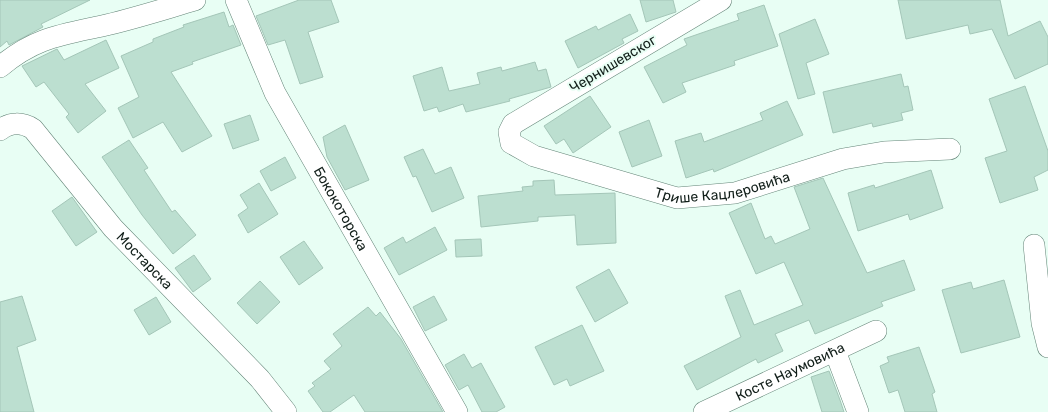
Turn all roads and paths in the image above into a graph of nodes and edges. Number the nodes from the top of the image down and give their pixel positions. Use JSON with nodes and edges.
{"nodes":[{"id":1,"x":195,"y":0,"type":"edge"},
{"id":2,"x":236,"y":0,"type":"edge"},
{"id":3,"x":720,"y":0,"type":"edge"},
{"id":4,"x":0,"y":67,"type":"edge"},
{"id":5,"x":0,"y":130,"type":"edge"},
{"id":6,"x":509,"y":132,"type":"joint"},
{"id":7,"x":950,"y":149,"type":"dead end"},
{"id":8,"x":1034,"y":245,"type":"dead end"},
{"id":9,"x":876,"y":331,"type":"dead end"},
{"id":10,"x":1048,"y":347,"type":"edge"},
{"id":11,"x":835,"y":351,"type":"junction"},
{"id":12,"x":286,"y":412,"type":"edge"},
{"id":13,"x":457,"y":412,"type":"edge"},
{"id":14,"x":704,"y":412,"type":"edge"},
{"id":15,"x":858,"y":412,"type":"edge"}],
"edges":[{"from":1,"to":4,"type":"street"},
{"from":2,"to":13,"type":"street","name":"Бококоторска"},
{"from":3,"to":6,"type":"street","name":"Чернишевског"},
{"from":5,"to":12,"type":"street","name":"Мостарска"},
{"from":6,"to":7,"type":"street","name":"Трише Кацлеровића"},
{"from":8,"to":10,"type":"street"},
{"from":9,"to":11,"type":"street","name":"Косте Наумовића"},
{"from":11,"to":14,"type":"street","name":"Косте Наумовића"},
{"from":11,"to":15,"type":"street"}]}
